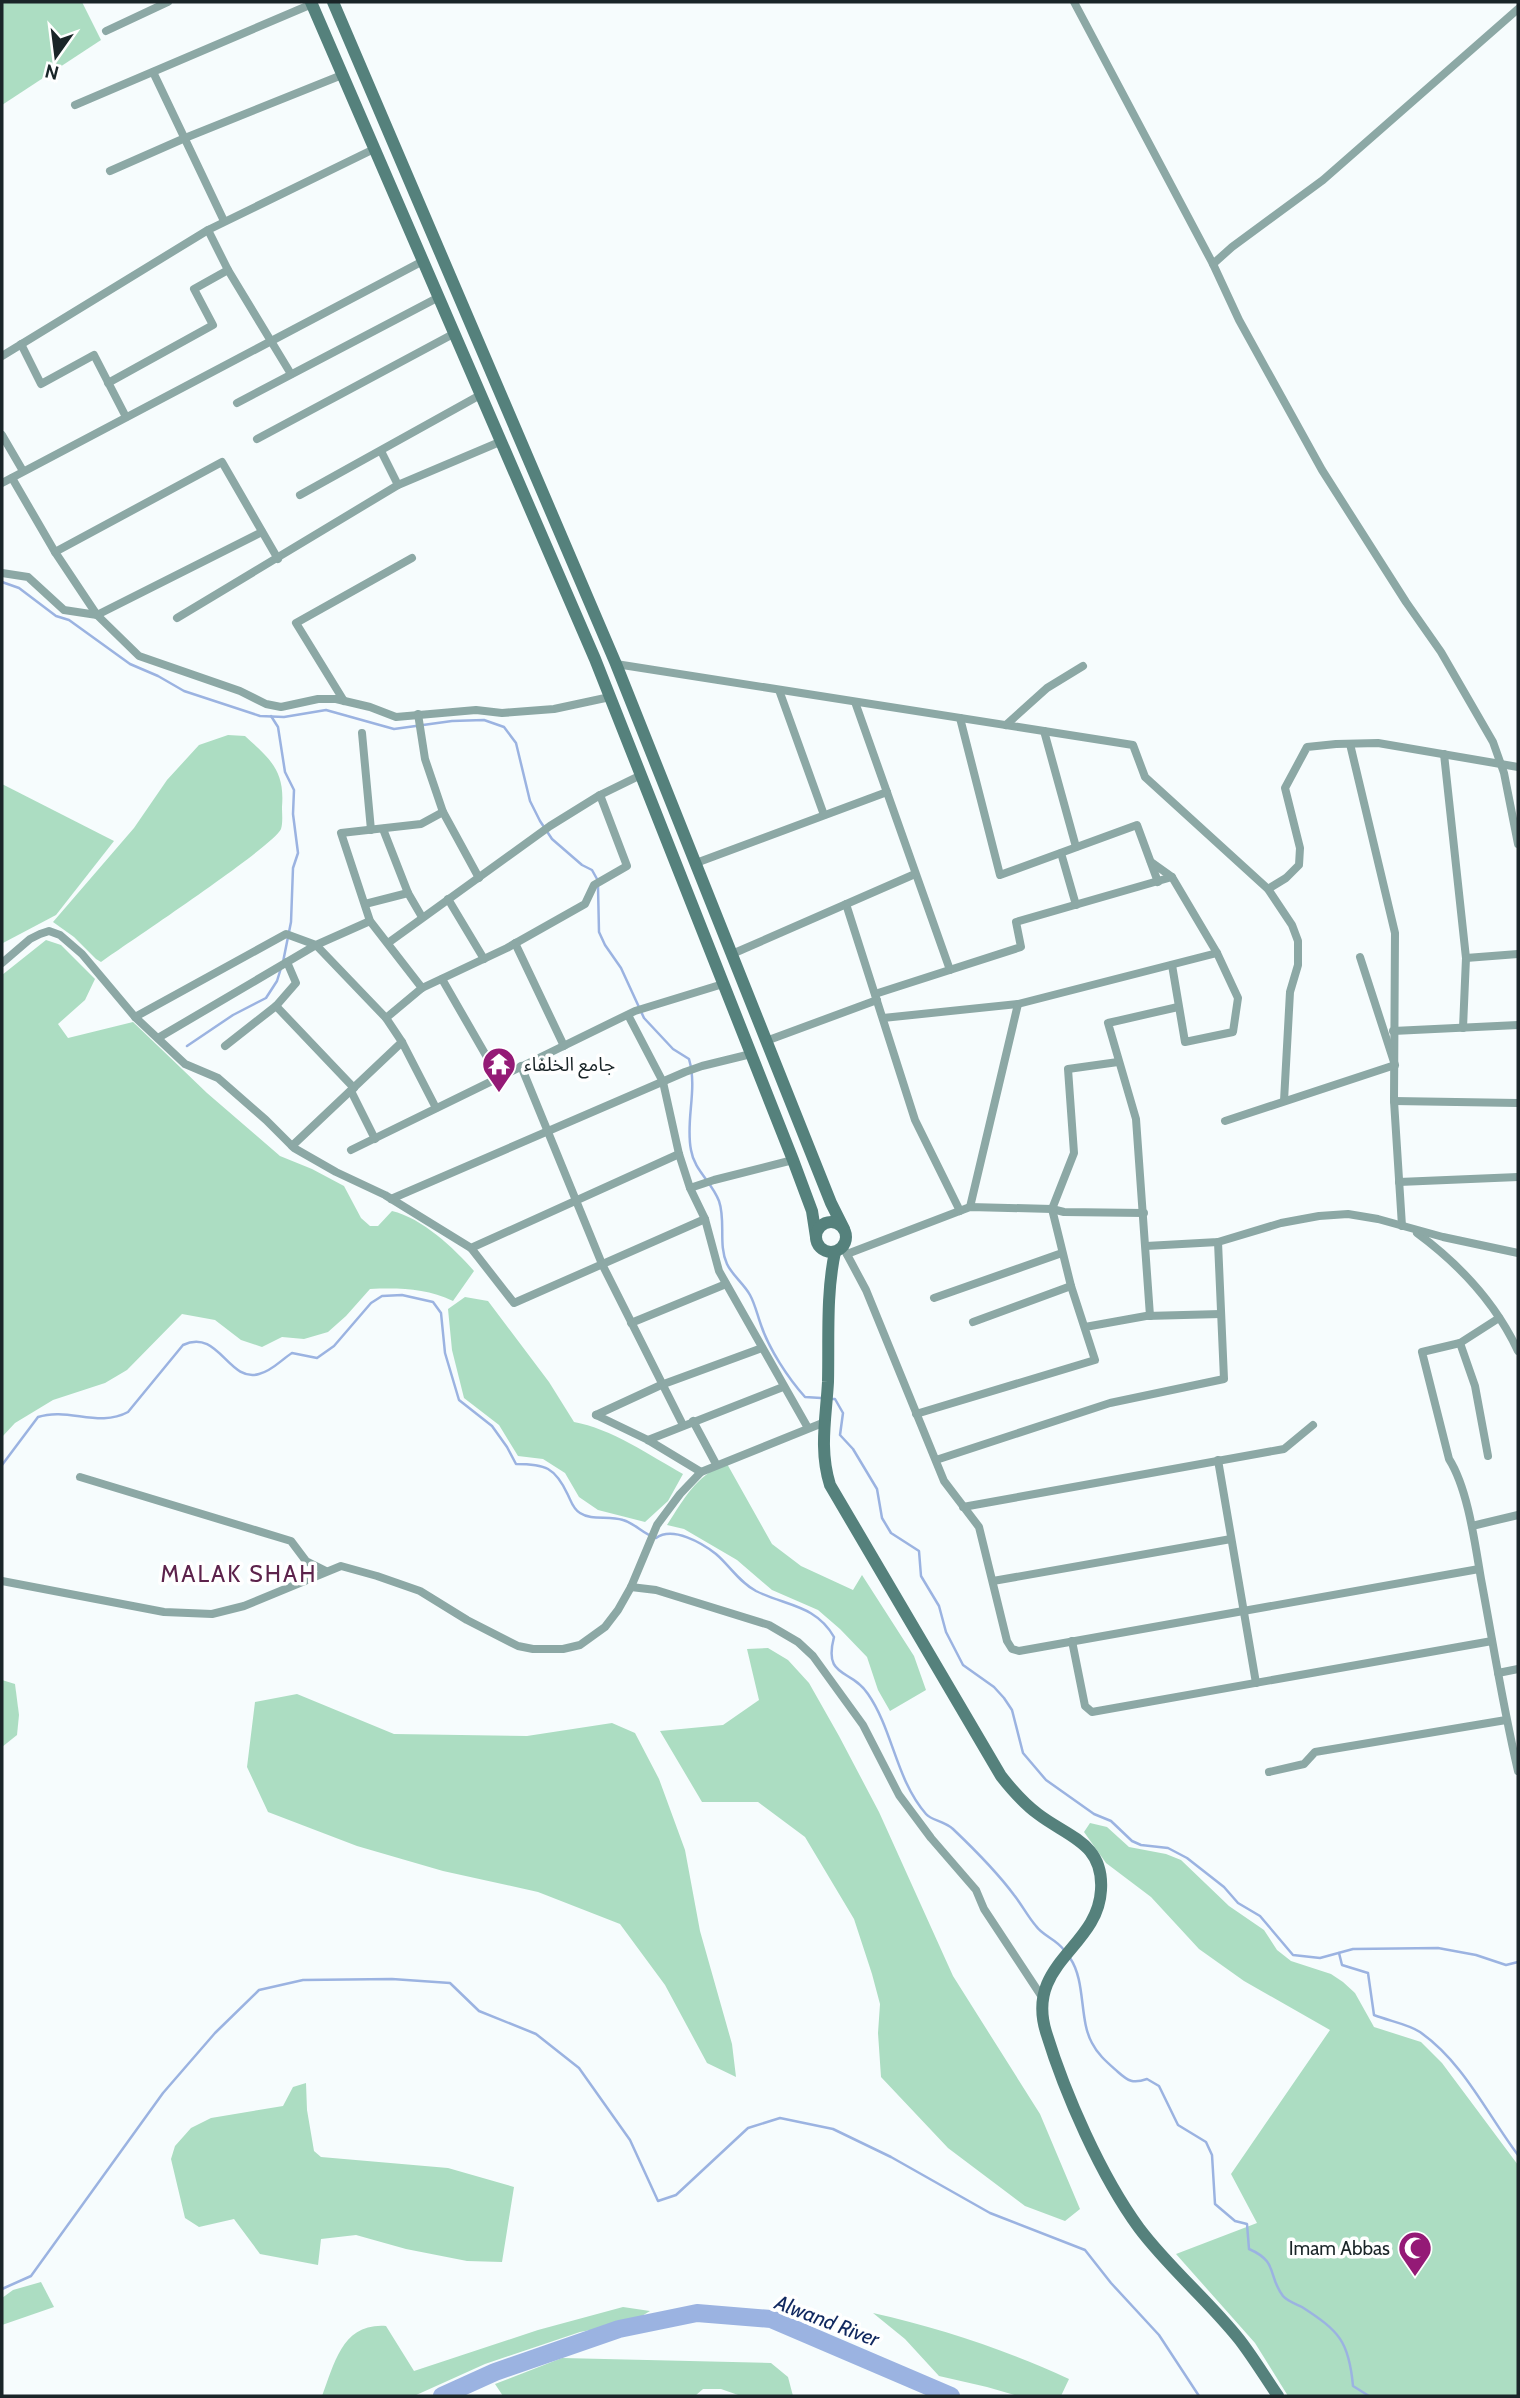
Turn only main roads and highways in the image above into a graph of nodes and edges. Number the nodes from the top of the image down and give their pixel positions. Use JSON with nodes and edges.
{"nodes":[{"id":1,"x":333,"y":2,"type":"edge"},
{"id":2,"x":312,"y":3,"type":"edge"},
{"id":3,"x":504,"y":399,"type":"junction"},
{"id":4,"x":484,"y":400,"type":"junction"},
{"id":5,"x":515,"y":427,"type":"junction"},
{"id":6,"x":500,"y":437,"type":"junction"},
{"id":7,"x":670,"y":797,"type":"junction"},
{"id":8,"x":652,"y":803,"type":"junction"},
{"id":9,"x":678,"y":818,"type":"junction"},
{"id":10,"x":660,"y":825,"type":"junction"},
{"id":11,"x":844,"y":1229,"type":"junction"},
{"id":12,"x":817,"y":1241,"type":"junction"},
{"id":13,"x":842,"y":1251,"type":"junction"},
{"id":14,"x":830,"y":1287,"type":"junction"},
{"id":15,"x":1278,"y":2396,"type":"edge"}],
"edges":[{"from":1,"to":3,"type":"main road"},
{"from":2,"to":4,"type":"main road"},
{"from":3,"to":4,"type":"main road"},
{"from":3,"to":5,"type":"main road"},
{"from":4,"to":6,"type":"main road"},
{"from":5,"to":6,"type":"main road"},
{"from":5,"to":7,"type":"main road"},
{"from":6,"to":8,"type":"main road"},
{"from":7,"to":8,"type":"main road"},
{"from":7,"to":9,"type":"main road"},
{"from":8,"to":10,"type":"main road"},
{"from":9,"to":10,"type":"main road"},
{"from":9,"to":11,"type":"main road"},
{"from":10,"to":12,"type":"main road"},
{"from":11,"to":12,"type":"main road"},
{"from":11,"to":13,"type":"main road"},
{"from":12,"to":13,"type":"main road"},
{"from":12,"to":14,"type":"main road"},
{"from":13,"to":14,"type":"main road"},
{"from":14,"to":15,"type":"main road"}]}
